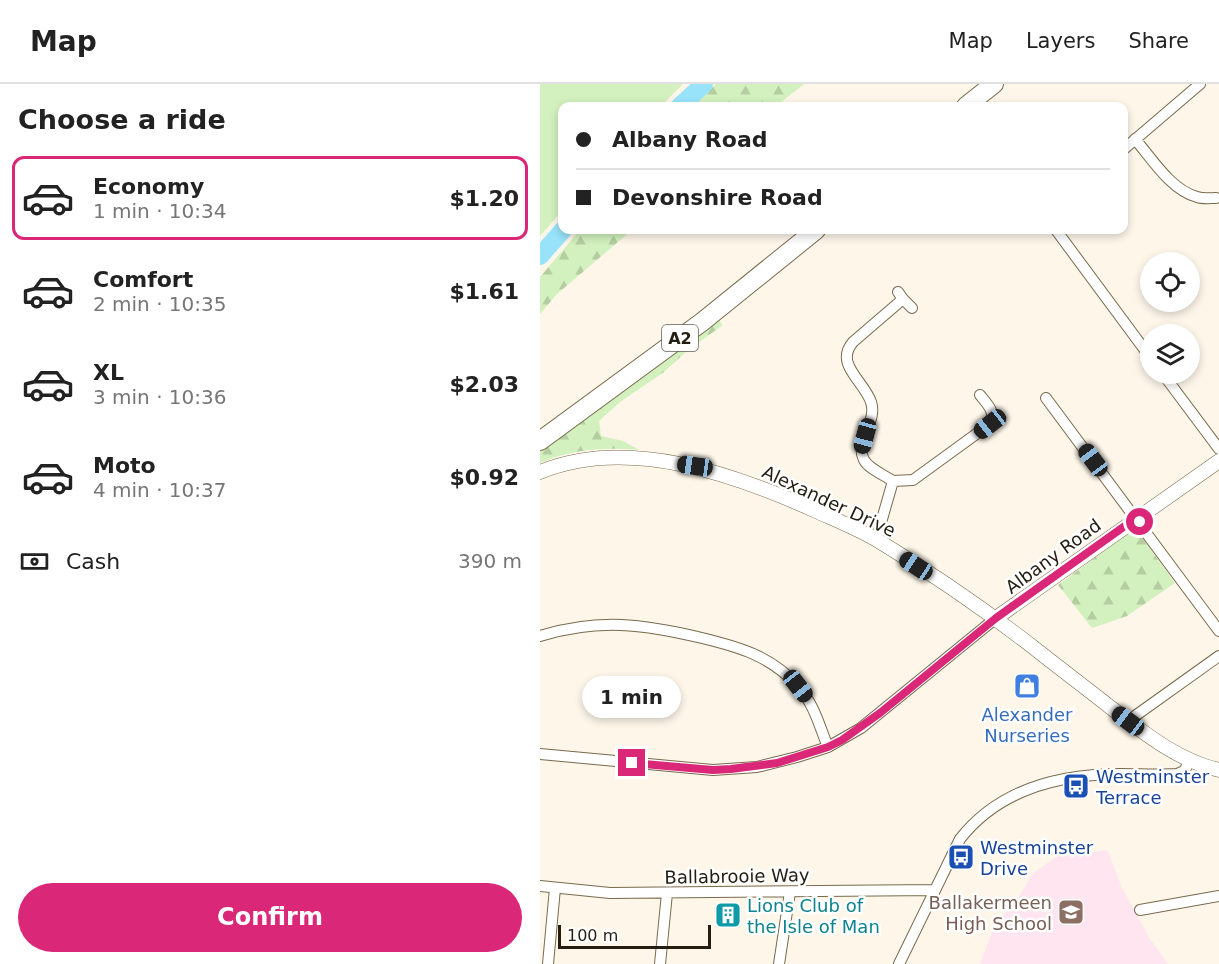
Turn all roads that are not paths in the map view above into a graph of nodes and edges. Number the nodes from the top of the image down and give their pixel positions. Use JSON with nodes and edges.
{"nodes":[{"id":1,"x":994,"y":84,"type":"edge"},
{"id":2,"x":1200,"y":84,"type":"edge"},
{"id":3,"x":971,"y":102,"type":"edge"},
{"id":4,"x":1135,"y":139,"type":"junction"},
{"id":5,"x":1128,"y":145,"type":"edge"},
{"id":6,"x":1216,"y":198,"type":"dead end"},
{"id":7,"x":811,"y":234,"type":"edge"},
{"id":8,"x":1059,"y":234,"type":"edge"},
{"id":9,"x":912,"y":308,"type":"dead end"},
{"id":10,"x":1140,"y":343,"type":"edge"},
{"id":11,"x":1171,"y":384,"type":"edge"},
{"id":12,"x":980,"y":395,"type":"dead end"},
{"id":13,"x":1046,"y":398,"type":"dead end"},
{"id":14,"x":540,"y":441,"type":"edge"},
{"id":15,"x":1219,"y":448,"type":"edge"},
{"id":16,"x":1219,"y":461,"type":"edge"},
{"id":17,"x":540,"y":472,"type":"edge"},
{"id":18,"x":893,"y":481,"type":"junction"},
{"id":19,"x":1136,"y":518,"type":"junction"},
{"id":20,"x":876,"y":540,"type":"junction"},
{"id":21,"x":996,"y":618,"type":"junction"},
{"id":22,"x":1219,"y":631,"type":"edge"},
{"id":23,"x":540,"y":636,"type":"edge"},
{"id":24,"x":1219,"y":656,"type":"edge"},
{"id":25,"x":1128,"y":721,"type":"junction"},
{"id":26,"x":828,"y":747,"type":"junction"},
{"id":27,"x":540,"y":754,"type":"edge"},
{"id":28,"x":1190,"y":761,"type":"junction"},
{"id":29,"x":1219,"y":770,"type":"edge"},
{"id":30,"x":540,"y":886,"type":"edge"},
{"id":31,"x":555,"y":888,"type":"junction"},
{"id":32,"x":935,"y":890,"type":"junction"},
{"id":33,"x":790,"y":892,"type":"junction"},
{"id":34,"x":667,"y":894,"type":"junction"},
{"id":35,"x":1219,"y":896,"type":"edge"},
{"id":36,"x":1140,"y":910,"type":"dead end"},
{"id":37,"x":548,"y":964,"type":"edge"},
{"id":38,"x":660,"y":964,"type":"edge"},
{"id":39,"x":779,"y":964,"type":"edge"},
{"id":40,"x":900,"y":964,"type":"edge"}],
"edges":[{"from":1,"to":3,"type":"highway"},
{"from":2,"to":4,"type":"street"},
{"from":4,"to":5,"type":"street"},
{"from":4,"to":6,"type":"street"},
{"from":7,"to":14,"type":"highway","number":"A2"},
{"from":8,"to":10,"type":"street"},
{"from":9,"to":18,"type":"street"},
{"from":11,"to":15,"type":"street"},
{"from":12,"to":18,"type":"street"},
{"from":13,"to":19,"type":"street"},
{"from":16,"to":19,"type":"main road","name":"Albany Road"},
{"from":17,"to":20,"type":"main road","name":"Alexander Drive"},
{"from":18,"to":20,"type":"street"},
{"from":19,"to":21,"type":"main road","name":"Albany Road"},
{"from":19,"to":22,"type":"street"},
{"from":20,"to":21,"type":"main road","name":"Alexander Drive"},
{"from":21,"to":25,"type":"main road","name":"Alexander Drive"},
{"from":21,"to":26,"type":"street"},
{"from":23,"to":26,"type":"street"},
{"from":24,"to":25,"type":"street"},
{"from":25,"to":28,"type":"main road","name":"Alexander Drive"},
{"from":26,"to":27,"type":"street"},
{"from":28,"to":29,"type":"main road","name":"Alexander Drive"},
{"from":28,"to":32,"type":"street"},
{"from":30,"to":31,"type":"street","name":"Ballabrooie Way"},
{"from":31,"to":34,"type":"street","name":"Ballabrooie Way"},
{"from":31,"to":37,"type":"street"},
{"from":32,"to":33,"type":"street","name":"Ballabrooie Way"},
{"from":32,"to":40,"type":"street"},
{"from":33,"to":34,"type":"street","name":"Ballabrooie Way"},
{"from":33,"to":39,"type":"street"},
{"from":34,"to":38,"type":"street"},
{"from":35,"to":36,"type":"street"}]}
